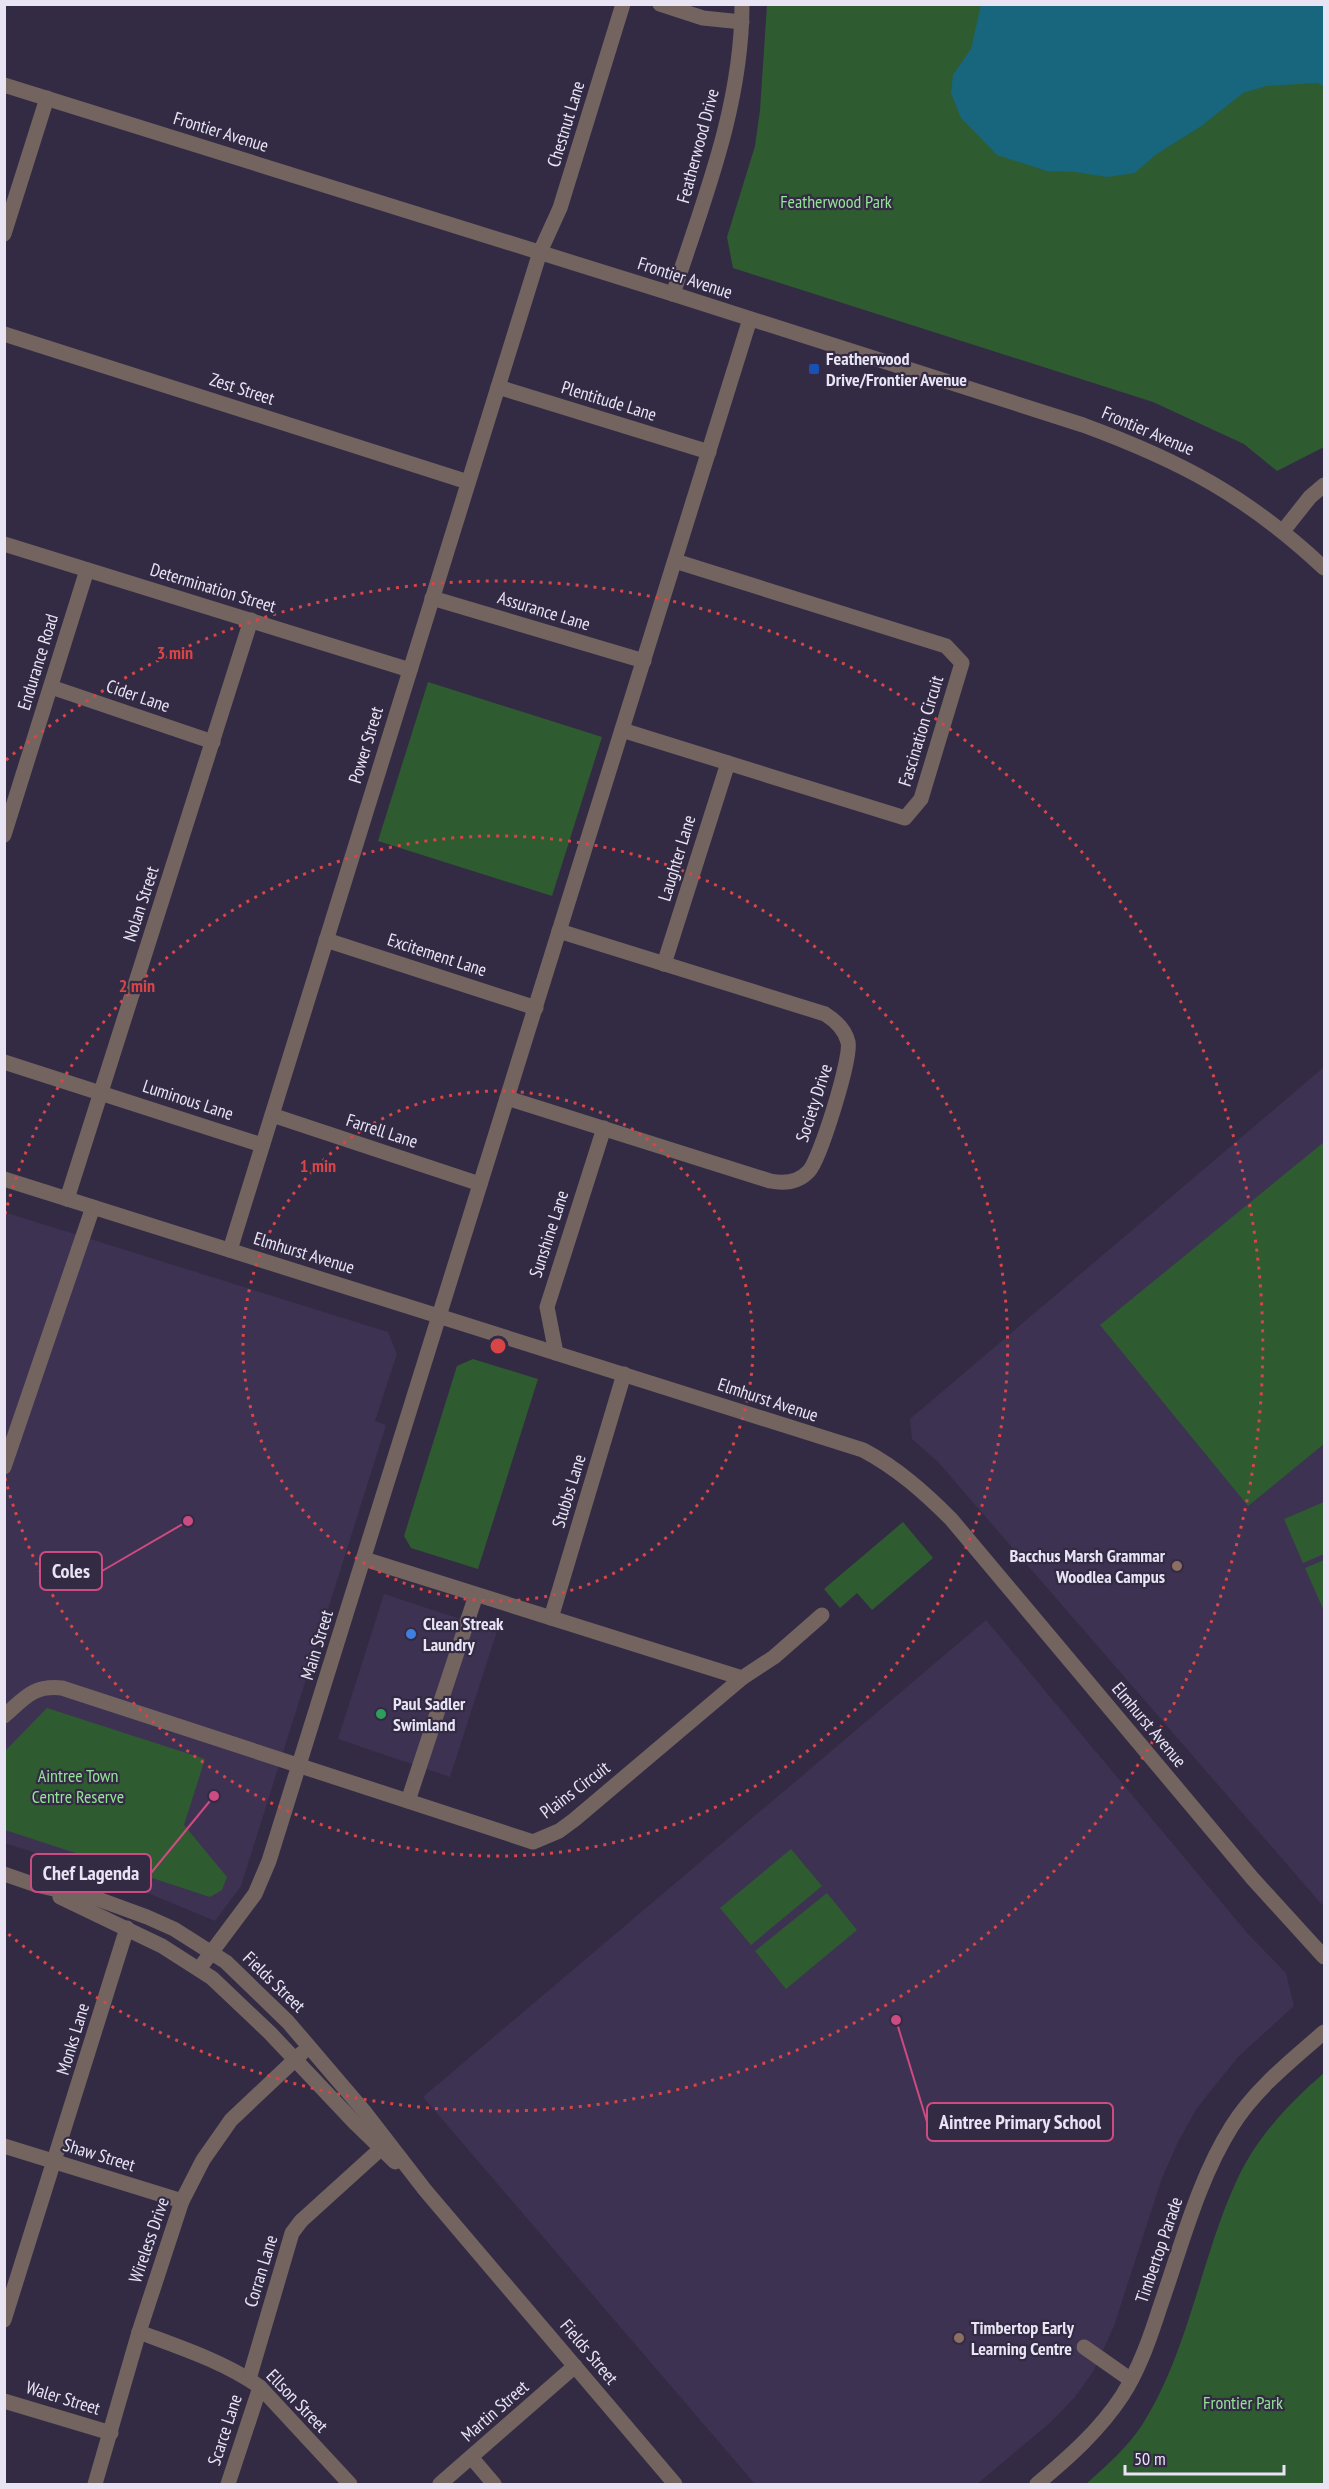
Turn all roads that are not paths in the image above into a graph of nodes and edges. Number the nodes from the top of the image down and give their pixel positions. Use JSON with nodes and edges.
{"nodes":[{"id":1,"x":623,"y":4,"type":"edge"},
{"id":2,"x":660,"y":4,"type":"edge"},
{"id":3,"x":742,"y":4,"type":"edge"},
{"id":4,"x":742,"y":22,"type":"junction"},
{"id":5,"x":4,"y":85,"type":"edge"},
{"id":6,"x":47,"y":98,"type":"junction"},
{"id":7,"x":4,"y":234,"type":"edge"},
{"id":8,"x":540,"y":252,"type":"junction"},
{"id":9,"x":673,"y":294,"type":"junction"},
{"id":10,"x":750,"y":318,"type":"junction"},
{"id":11,"x":4,"y":334,"type":"edge"},
{"id":12,"x":498,"y":387,"type":"junction"},
{"id":13,"x":709,"y":452,"type":"junction"},
{"id":14,"x":468,"y":482,"type":"junction"},
{"id":15,"x":1324,"y":484,"type":"edge"},
{"id":16,"x":1283,"y":531,"type":"junction"},
{"id":17,"x":4,"y":544,"type":"edge"},
{"id":18,"x":675,"y":561,"type":"junction"},
{"id":19,"x":1324,"y":568,"type":"edge"},
{"id":20,"x":87,"y":570,"type":"junction"},
{"id":21,"x":432,"y":598,"type":"junction"},
{"id":22,"x":251,"y":620,"type":"junction"},
{"id":23,"x":644,"y":661,"type":"junction"},
{"id":24,"x":410,"y":670,"type":"junction"},
{"id":25,"x":51,"y":687,"type":"junction"},
{"id":26,"x":622,"y":730,"type":"junction"},
{"id":27,"x":213,"y":742,"type":"junction"},
{"id":28,"x":728,"y":763,"type":"junction"},
{"id":29,"x":4,"y":835,"type":"edge"},
{"id":30,"x":559,"y":932,"type":"junction"},
{"id":31,"x":326,"y":940,"type":"junction"},
{"id":32,"x":664,"y":964,"type":"junction"},
{"id":33,"x":536,"y":1008,"type":"junction"},
{"id":34,"x":4,"y":1062,"type":"edge"},
{"id":35,"x":101,"y":1092,"type":"junction"},
{"id":36,"x":507,"y":1098,"type":"junction"},
{"id":37,"x":272,"y":1115,"type":"junction"},
{"id":38,"x":603,"y":1128,"type":"junction"},
{"id":39,"x":262,"y":1145,"type":"junction"},
{"id":40,"x":4,"y":1179,"type":"edge"},
{"id":41,"x":480,"y":1184,"type":"junction"},
{"id":42,"x":67,"y":1199,"type":"junction"},
{"id":43,"x":93,"y":1207,"type":"junction"},
{"id":44,"x":230,"y":1250,"type":"junction"},
{"id":45,"x":439,"y":1316,"type":"junction"},
{"id":46,"x":556,"y":1353,"type":"junction"},
{"id":47,"x":624,"y":1374,"type":"junction"},
{"id":48,"x":4,"y":1467,"type":"edge"},
{"id":49,"x":364,"y":1559,"type":"junction"},
{"id":50,"x":476,"y":1595,"type":"junction"},
{"id":51,"x":822,"y":1615,"type":"dead end"},
{"id":52,"x":551,"y":1618,"type":"junction"},
{"id":53,"x":742,"y":1678,"type":"junction"},
{"id":54,"x":4,"y":1716,"type":"edge"},
{"id":55,"x":300,"y":1766,"type":"junction"},
{"id":56,"x":408,"y":1801,"type":"junction"},
{"id":57,"x":4,"y":1874,"type":"edge"},
{"id":58,"x":36,"y":1885,"type":"junction"},
{"id":59,"x":127,"y":1928,"type":"junction"},
{"id":60,"x":213,"y":1952,"type":"junction"},
{"id":61,"x":1324,"y":1957,"type":"edge"},
{"id":62,"x":199,"y":1970,"type":"junction"},
{"id":63,"x":1324,"y":2032,"type":"edge"},
{"id":64,"x":309,"y":2047,"type":"junction"},
{"id":65,"x":295,"y":2060,"type":"junction"},
{"id":66,"x":384,"y":2145,"type":"junction"},
{"id":67,"x":4,"y":2146,"type":"edge"},
{"id":68,"x":55,"y":2162,"type":"junction"},
{"id":69,"x":182,"y":2201,"type":"junction"},
{"id":70,"x":4,"y":2320,"type":"edge"},
{"id":71,"x":139,"y":2332,"type":"junction"},
{"id":72,"x":1084,"y":2347,"type":"dead end"},
{"id":73,"x":575,"y":2366,"type":"junction"},
{"id":74,"x":1131,"y":2380,"type":"junction"},
{"id":75,"x":254,"y":2383,"type":"junction"},
{"id":76,"x":4,"y":2401,"type":"edge"},
{"id":77,"x":111,"y":2433,"type":"junction"},
{"id":78,"x":471,"y":2457,"type":"junction"},
{"id":79,"x":95,"y":2484,"type":"edge"},
{"id":80,"x":228,"y":2484,"type":"edge"},
{"id":81,"x":350,"y":2484,"type":"edge"},
{"id":82,"x":440,"y":2484,"type":"edge"},
{"id":83,"x":494,"y":2484,"type":"edge"},
{"id":84,"x":675,"y":2484,"type":"edge"},
{"id":85,"x":1037,"y":2484,"type":"edge"}],
"edges":[{"from":1,"to":8,"type":"street","name":"Chestnut Lane"},
{"from":2,"to":4,"type":"street"},
{"from":3,"to":4,"type":"street","name":"Featherwood Drive"},
{"from":4,"to":9,"type":"street","name":"Featherwood Drive"},
{"from":5,"to":6,"type":"street","name":"Frontier Avenue"},
{"from":6,"to":7,"type":"street"},
{"from":6,"to":8,"type":"street","name":"Frontier Avenue"},
{"from":8,"to":9,"type":"street","name":"Frontier Avenue"},
{"from":8,"to":12,"type":"street","name":"Power Street"},
{"from":9,"to":10,"type":"street","name":"Frontier Avenue"},
{"from":10,"to":13,"type":"street","name":"Main Street"},
{"from":10,"to":16,"type":"street","name":"Frontier Avenue"},
{"from":11,"to":14,"type":"street","name":"Zest Street"},
{"from":12,"to":13,"type":"street","name":"Plentitude Lane"},
{"from":12,"to":14,"type":"street","name":"Power Street"},
{"from":13,"to":18,"type":"street","name":"Main Street"},
{"from":14,"to":21,"type":"street","name":"Power Street"},
{"from":15,"to":16,"type":"street"},
{"from":16,"to":19,"type":"street","name":"Frontier Avenue"},
{"from":17,"to":20,"type":"street","name":"Determination Street"},
{"from":18,"to":23,"type":"street","name":"Main Street"},
{"from":18,"to":28,"type":"street","name":"Fascination Circuit"},
{"from":20,"to":22,"type":"street","name":"Determination Street"},
{"from":20,"to":25,"type":"street","name":"Endurance Road"},
{"from":21,"to":23,"type":"street","name":"Assurance Lane"},
{"from":21,"to":24,"type":"street","name":"Power Street"},
{"from":22,"to":24,"type":"street","name":"Determination Street"},
{"from":22,"to":27,"type":"street","name":"Nolan Street"},
{"from":23,"to":26,"type":"street","name":"Main Street"},
{"from":24,"to":31,"type":"street","name":"Power Street"},
{"from":25,"to":27,"type":"street","name":"Cider Lane"},
{"from":25,"to":29,"type":"street","name":"Endurance Road"},
{"from":26,"to":28,"type":"street","name":"Fascination Circuit"},
{"from":26,"to":30,"type":"street","name":"Main Street"},
{"from":27,"to":35,"type":"street","name":"Nolan Street"},
{"from":28,"to":32,"type":"street","name":"Laughter Lane"},
{"from":30,"to":32,"type":"street","name":"Society Drive"},
{"from":30,"to":33,"type":"street","name":"Main Street"},
{"from":31,"to":33,"type":"street","name":"Excitement Lane"},
{"from":31,"to":37,"type":"street","name":"Power Street"},
{"from":32,"to":38,"type":"street","name":"Society Drive"},
{"from":33,"to":36,"type":"street","name":"Main Street"},
{"from":34,"to":35,"type":"street","name":"Luminous Lane"},
{"from":35,"to":39,"type":"street","name":"Luminous Lane"},
{"from":35,"to":42,"type":"street","name":"Nolan Street"},
{"from":36,"to":38,"type":"street","name":"Society Drive"},
{"from":36,"to":41,"type":"street","name":"Main Street"},
{"from":37,"to":39,"type":"street","name":"Power Street"},
{"from":37,"to":41,"type":"street","name":"Farrell Lane"},
{"from":38,"to":46,"type":"street","name":"Sunshine Lane"},
{"from":39,"to":44,"type":"street","name":"Power Street"},
{"from":40,"to":42,"type":"street","name":"Elmhurst Avenue"},
{"from":41,"to":45,"type":"street","name":"Main Street"},
{"from":42,"to":43,"type":"street","name":"Elmhurst Avenue"},
{"from":43,"to":44,"type":"street","name":"Elmhurst Avenue"},
{"from":43,"to":48,"type":"street"},
{"from":44,"to":45,"type":"street","name":"Elmhurst Avenue"},
{"from":45,"to":46,"type":"street","name":"Elmhurst Avenue"},
{"from":45,"to":49,"type":"street","name":"Main Street"},
{"from":46,"to":47,"type":"street","name":"Elmhurst Avenue"},
{"from":47,"to":52,"type":"street","name":"Stubbs Lane"},
{"from":47,"to":61,"type":"street","name":"Elmhurst Avenue"},
{"from":49,"to":50,"type":"street"},
{"from":49,"to":55,"type":"street","name":"Main Street"},
{"from":50,"to":52,"type":"street"},
{"from":50,"to":56,"type":"street"},
{"from":51,"to":53,"type":"street","name":"Plains Circuit"},
{"from":52,"to":53,"type":"street"},
{"from":53,"to":56,"type":"street","name":"Plains Circuit"},
{"from":54,"to":55,"type":"street","name":"Plains Circuit"},
{"from":55,"to":56,"type":"street","name":"Plains Circuit"},
{"from":55,"to":60,"type":"street","name":"Main Street"},
{"from":57,"to":58,"type":"street","name":"Fields Street"},
{"from":58,"to":59,"type":"street","name":"Fields Street"},
{"from":58,"to":60,"type":"street","name":"Fields Street"},
{"from":59,"to":62,"type":"street","name":"Fields Street"},
{"from":59,"to":68,"type":"street","name":"Monks Lane"},
{"from":60,"to":62,"type":"street","name":"Main Street"},
{"from":60,"to":64,"type":"street","name":"Fields Street"},
{"from":62,"to":65,"type":"street","name":"Fields Street"},
{"from":63,"to":74,"type":"street","name":"Timbertop Parade"},
{"from":64,"to":65,"type":"street","name":"Wireless Drive"},
{"from":64,"to":66,"type":"street","name":"Fields Street"},
{"from":65,"to":66,"type":"street","name":"Fields Street"},
{"from":65,"to":69,"type":"street","name":"Wireless Drive"},
{"from":66,"to":73,"type":"street","name":"Fields Street"},
{"from":66,"to":75,"type":"street","name":"Corran Lane"},
{"from":67,"to":68,"type":"street","name":"Shaw Street"},
{"from":68,"to":69,"type":"street","name":"Shaw Street"},
{"from":68,"to":70,"type":"street","name":"Monks Lane"},
{"from":69,"to":71,"type":"street","name":"Wireless Drive"},
{"from":71,"to":75,"type":"street","name":"Ellson Street"},
{"from":71,"to":77,"type":"street","name":"Wireless Drive"},
{"from":72,"to":74,"type":"street"},
{"from":73,"to":78,"type":"street","name":"Martin Street"},
{"from":73,"to":84,"type":"street","name":"Fields Street"},
{"from":74,"to":85,"type":"street","name":"Timbertop Parade"},
{"from":75,"to":80,"type":"street","name":"Scarce Lane"},
{"from":75,"to":81,"type":"street","name":"Ellson Street"},
{"from":76,"to":77,"type":"street","name":"Waler Street"},
{"from":77,"to":79,"type":"street","name":"Wireless Drive"},
{"from":78,"to":82,"type":"street","name":"Martin Street"},
{"from":78,"to":83,"type":"street"}]}
